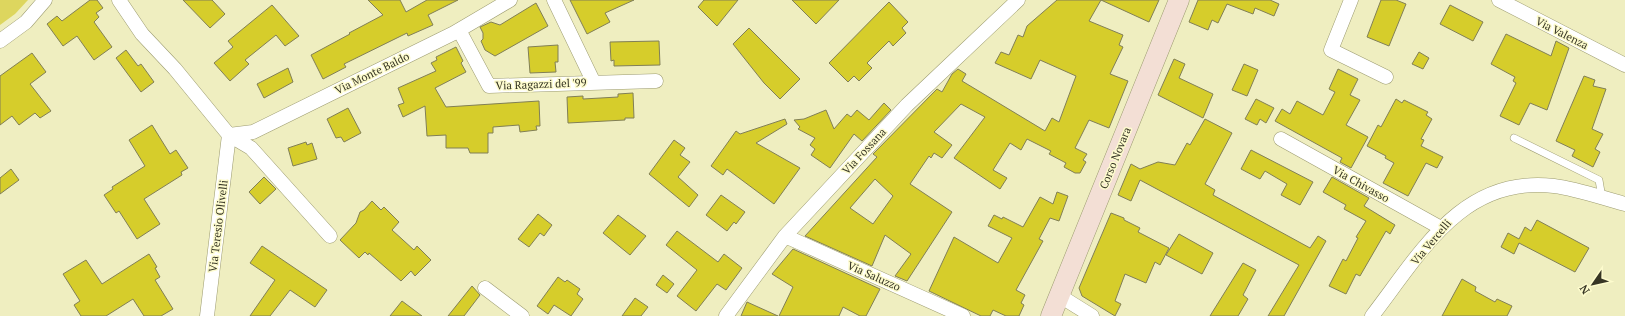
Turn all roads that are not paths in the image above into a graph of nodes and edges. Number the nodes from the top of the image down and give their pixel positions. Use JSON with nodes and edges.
{"nodes":[{"id":1,"x":45,"y":0,"type":"edge"},
{"id":2,"x":119,"y":0,"type":"edge"},
{"id":3,"x":510,"y":0,"type":"edge"},
{"id":4,"x":554,"y":0,"type":"edge"},
{"id":5,"x":1018,"y":0,"type":"edge"},
{"id":6,"x":1179,"y":0,"type":"edge"},
{"id":7,"x":1351,"y":0,"type":"edge"},
{"id":8,"x":1499,"y":0,"type":"edge"},
{"id":9,"x":459,"y":30,"type":"junction"},
{"id":10,"x":0,"y":41,"type":"edge"},
{"id":11,"x":1625,"y":65,"type":"edge"},
{"id":12,"x":1386,"y":77,"type":"dead end"},
{"id":13,"x":656,"y":81,"type":"dead end"},
{"id":14,"x":594,"y":83,"type":"junction"},
{"id":15,"x":229,"y":135,"type":"junction"},
{"id":16,"x":1514,"y":138,"type":"dead end"},
{"id":17,"x":1281,"y":139,"type":"dead end"},
{"id":18,"x":1602,"y":198,"type":"junction"},
{"id":19,"x":1625,"y":204,"type":"edge"},
{"id":20,"x":1441,"y":228,"type":"junction"},
{"id":21,"x":330,"y":236,"type":"dead end"},
{"id":22,"x":785,"y":236,"type":"junction"},
{"id":23,"x":484,"y":288,"type":"dead end"},
{"id":24,"x":1060,"y":296,"type":"junction"},
{"id":25,"x":207,"y":316,"type":"edge"},
{"id":26,"x":522,"y":316,"type":"edge"},
{"id":27,"x":726,"y":316,"type":"edge"},
{"id":28,"x":963,"y":316,"type":"edge"},
{"id":29,"x":1051,"y":316,"type":"edge"},
{"id":30,"x":1092,"y":316,"type":"edge"},
{"id":31,"x":1372,"y":316,"type":"edge"}],
"edges":[{"from":1,"to":10,"type":"street"},
{"from":2,"to":15,"type":"street"},
{"from":3,"to":9,"type":"street","name":"Via Monte Baldo"},
{"from":4,"to":14,"type":"street"},
{"from":5,"to":22,"type":"street","name":"Via Fossana"},
{"from":6,"to":24,"type":"main road","name":"Corso Novara"},
{"from":7,"to":12,"type":"street"},
{"from":8,"to":11,"type":"street","name":"Via Valenza"},
{"from":9,"to":14,"type":"street","name":"Via Ragazzi del '99"},
{"from":9,"to":15,"type":"street","name":"Via Monte Baldo"},
{"from":13,"to":14,"type":"street","name":"Via Ragazzi del '99"},
{"from":15,"to":21,"type":"street"},
{"from":15,"to":25,"type":"street","name":"Via Teresio Olivelli"},
{"from":16,"to":18,"type":"lane"},
{"from":17,"to":20,"type":"street","name":"Via Chivasso"},
{"from":18,"to":19,"type":"street","name":"Via Vercelli"},
{"from":18,"to":20,"type":"street","name":"Via Vercelli"},
{"from":20,"to":31,"type":"street","name":"Via Vercelli"},
{"from":22,"to":27,"type":"street","name":"Via Fossana"},
{"from":22,"to":28,"type":"street","name":"Via Saluzzo"},
{"from":23,"to":26,"type":"street"},
{"from":24,"to":29,"type":"main road","name":"Corso Novara"},
{"from":24,"to":30,"type":"street"}]}
